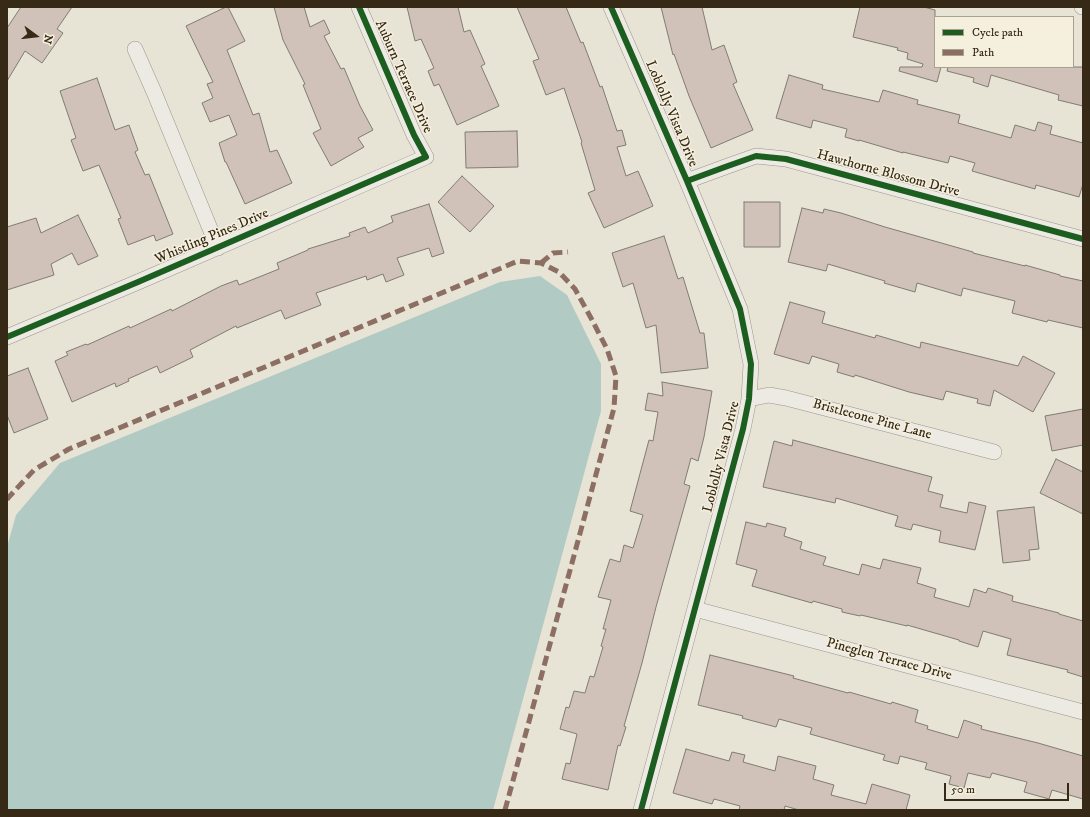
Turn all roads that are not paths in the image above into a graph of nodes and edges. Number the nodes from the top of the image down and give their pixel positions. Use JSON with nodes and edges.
{"nodes":[{"id":1,"x":359,"y":7,"type":"edge"},
{"id":2,"x":612,"y":7,"type":"edge"},
{"id":3,"x":135,"y":49,"type":"dead end"},
{"id":4,"x":426,"y":157,"type":"joint"},
{"id":5,"x":687,"y":181,"type":"junction"},
{"id":6,"x":1083,"y":239,"type":"edge"},
{"id":7,"x":218,"y":248,"type":"junction"},
{"id":8,"x":7,"y":336,"type":"edge"},
{"id":9,"x":749,"y":399,"type":"junction"},
{"id":10,"x":994,"y":452,"type":"dead end"},
{"id":11,"x":695,"y":609,"type":"junction"},
{"id":12,"x":1083,"y":712,"type":"edge"},
{"id":13,"x":641,"y":810,"type":"edge"}],
"edges":[{"from":1,"to":4,"type":"street","name":"Auburn Terrace Drive"},
{"from":2,"to":5,"type":"street","name":"Loblolly Vista Drive"},
{"from":3,"to":7,"type":"street","name":"Whistling Pines Drive"},
{"from":4,"to":7,"type":"street","name":"Whistling Pines Drive"},
{"from":5,"to":6,"type":"street","name":"Hawthorne Blossom Drive"},
{"from":5,"to":9,"type":"street","name":"Loblolly Vista Drive"},
{"from":7,"to":8,"type":"street","name":"Whistling Pines Drive"},
{"from":9,"to":10,"type":"street","name":"Bristlecone Pine Lane"},
{"from":9,"to":11,"type":"street","name":"Loblolly Vista Drive"},
{"from":11,"to":12,"type":"street","name":"Pineglen Terrace Drive"},
{"from":11,"to":13,"type":"street","name":"Loblolly Vista Drive"}]}
